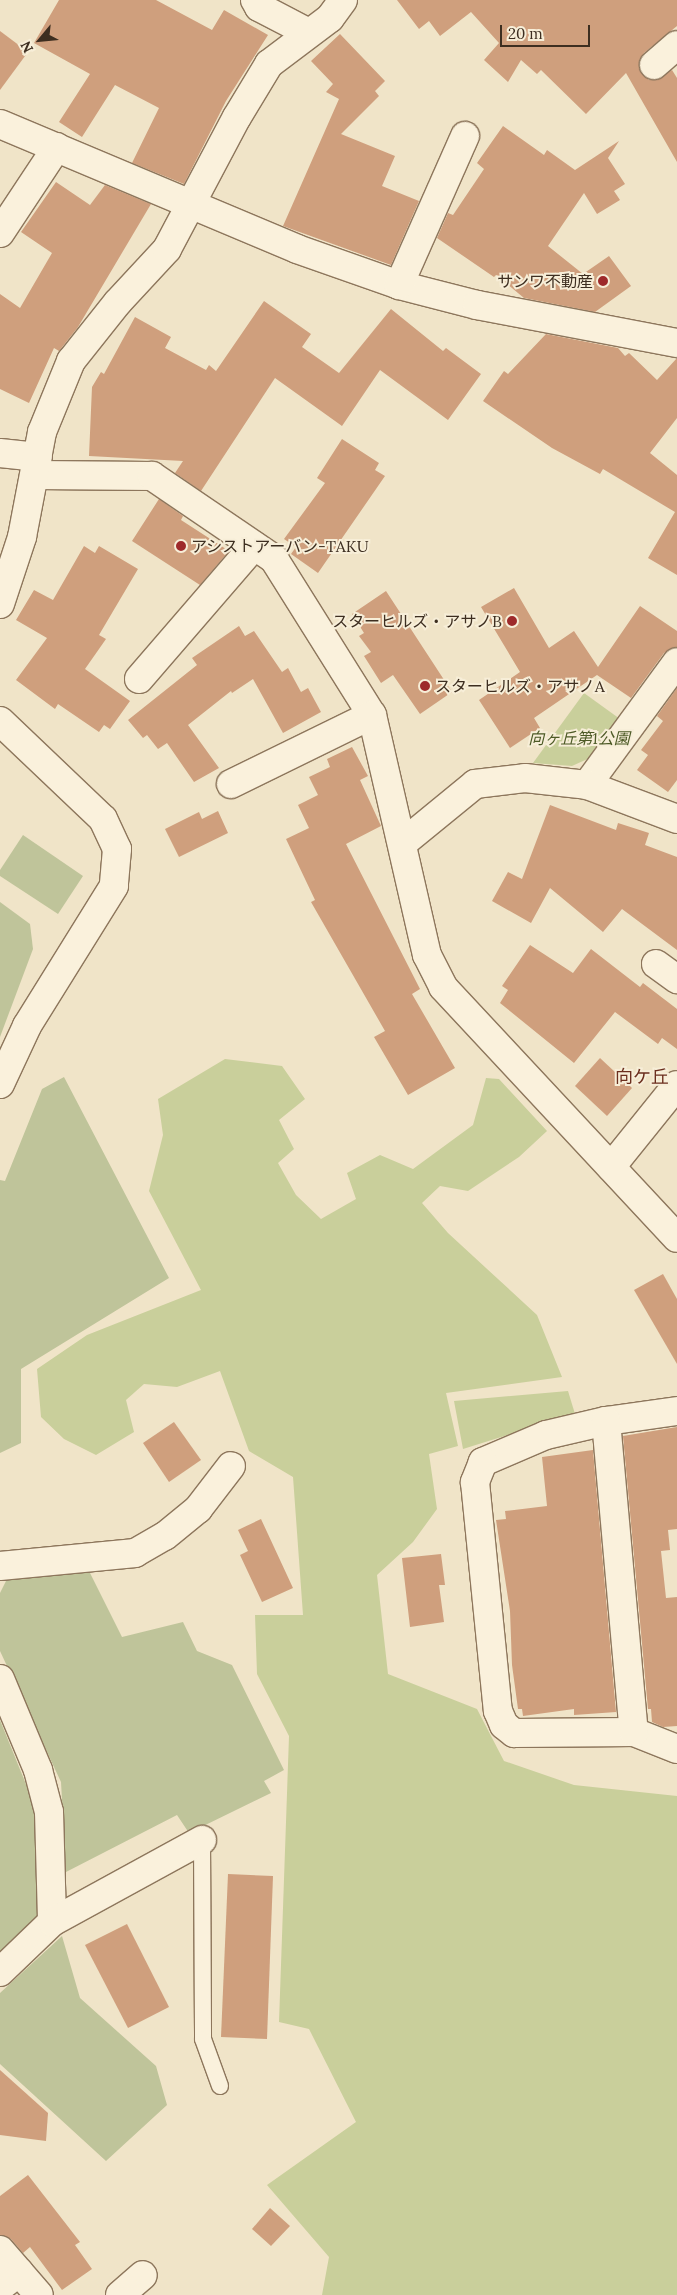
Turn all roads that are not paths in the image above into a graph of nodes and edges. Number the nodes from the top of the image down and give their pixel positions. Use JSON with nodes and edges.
{"nodes":[{"id":1,"x":255,"y":0,"type":"edge"},
{"id":2,"x":343,"y":0,"type":"edge"},
{"id":3,"x":308,"y":33,"type":"junction"},
{"id":4,"x":677,"y":45,"type":"edge"},
{"id":5,"x":654,"y":65,"type":"dead end"},
{"id":6,"x":0,"y":124,"type":"edge"},
{"id":7,"x":465,"y":136,"type":"dead end"},
{"id":8,"x":57,"y":147,"type":"junction"},
{"id":9,"x":192,"y":206,"type":"junction"},
{"id":10,"x":0,"y":233,"type":"edge"},
{"id":11,"x":399,"y":285,"type":"junction"},
{"id":12,"x":677,"y":343,"type":"edge"},
{"id":13,"x":0,"y":453,"type":"edge"},
{"id":14,"x":37,"y":466,"type":"junction"},
{"id":15,"x":254,"y":546,"type":"junction"},
{"id":16,"x":0,"y":604,"type":"edge"},
{"id":17,"x":677,"y":662,"type":"edge"},
{"id":18,"x":139,"y":679,"type":"dead end"},
{"id":19,"x":372,"y":715,"type":"junction"},
{"id":20,"x":0,"y":721,"type":"edge"},
{"id":21,"x":231,"y":784,"type":"dead end"},
{"id":22,"x":587,"y":785,"type":"junction"},
{"id":23,"x":677,"y":819,"type":"edge"},
{"id":24,"x":403,"y":842,"type":"junction"},
{"id":25,"x":0,"y":1084,"type":"edge"},
{"id":26,"x":677,"y":1086,"type":"edge"},
{"id":27,"x":611,"y":1167,"type":"junction"},
{"id":28,"x":677,"y":1238,"type":"edge"},
{"id":29,"x":677,"y":1411,"type":"edge"},
{"id":30,"x":606,"y":1421,"type":"junction"},
{"id":31,"x":231,"y":1466,"type":"dead end"},
{"id":32,"x":0,"y":1566,"type":"edge"},
{"id":33,"x":0,"y":1679,"type":"edge"},
{"id":34,"x":634,"y":1732,"type":"junction"},
{"id":35,"x":677,"y":1749,"type":"edge"},
{"id":36,"x":202,"y":1840,"type":"joint"},
{"id":37,"x":52,"y":1922,"type":"junction"},
{"id":38,"x":0,"y":1972,"type":"edge"},
{"id":39,"x":220,"y":2086,"type":"dead end"},
{"id":40,"x":0,"y":2250,"type":"edge"},
{"id":41,"x":143,"y":2275,"type":"dead end"},
{"id":42,"x":9,"y":2280,"type":"edge"},
{"id":43,"x":39,"y":2295,"type":"edge"},
{"id":44,"x":120,"y":2295,"type":"edge"}],
"edges":[{"from":1,"to":3,"type":"street"},
{"from":2,"to":3,"type":"street"},
{"from":3,"to":9,"type":"street"},
{"from":4,"to":5,"type":"street"},
{"from":6,"to":8,"type":"street"},
{"from":7,"to":11,"type":"street"},
{"from":8,"to":9,"type":"street"},
{"from":8,"to":10,"type":"street"},
{"from":9,"to":11,"type":"street"},
{"from":9,"to":14,"type":"street"},
{"from":11,"to":12,"type":"street"},
{"from":13,"to":14,"type":"street"},
{"from":14,"to":15,"type":"street"},
{"from":14,"to":16,"type":"street"},
{"from":15,"to":18,"type":"street"},
{"from":15,"to":19,"type":"street"},
{"from":17,"to":22,"type":"street"},
{"from":19,"to":21,"type":"street"},
{"from":19,"to":24,"type":"street"},
{"from":20,"to":25,"type":"street"},
{"from":22,"to":23,"type":"street"},
{"from":22,"to":24,"type":"street"},
{"from":24,"to":27,"type":"street"},
{"from":26,"to":27,"type":"street"},
{"from":27,"to":28,"type":"street"},
{"from":29,"to":30,"type":"street"},
{"from":30,"to":34,"type":"street"},
{"from":30,"to":34,"type":"street"},
{"from":31,"to":32,"type":"street"},
{"from":33,"to":37,"type":"street"},
{"from":34,"to":35,"type":"street"},
{"from":36,"to":37,"type":"street"},
{"from":36,"to":39,"type":"lane"},
{"from":37,"to":38,"type":"street"},
{"from":40,"to":42,"type":"street"},
{"from":41,"to":44,"type":"street"},
{"from":42,"to":43,"type":"street"}]}
